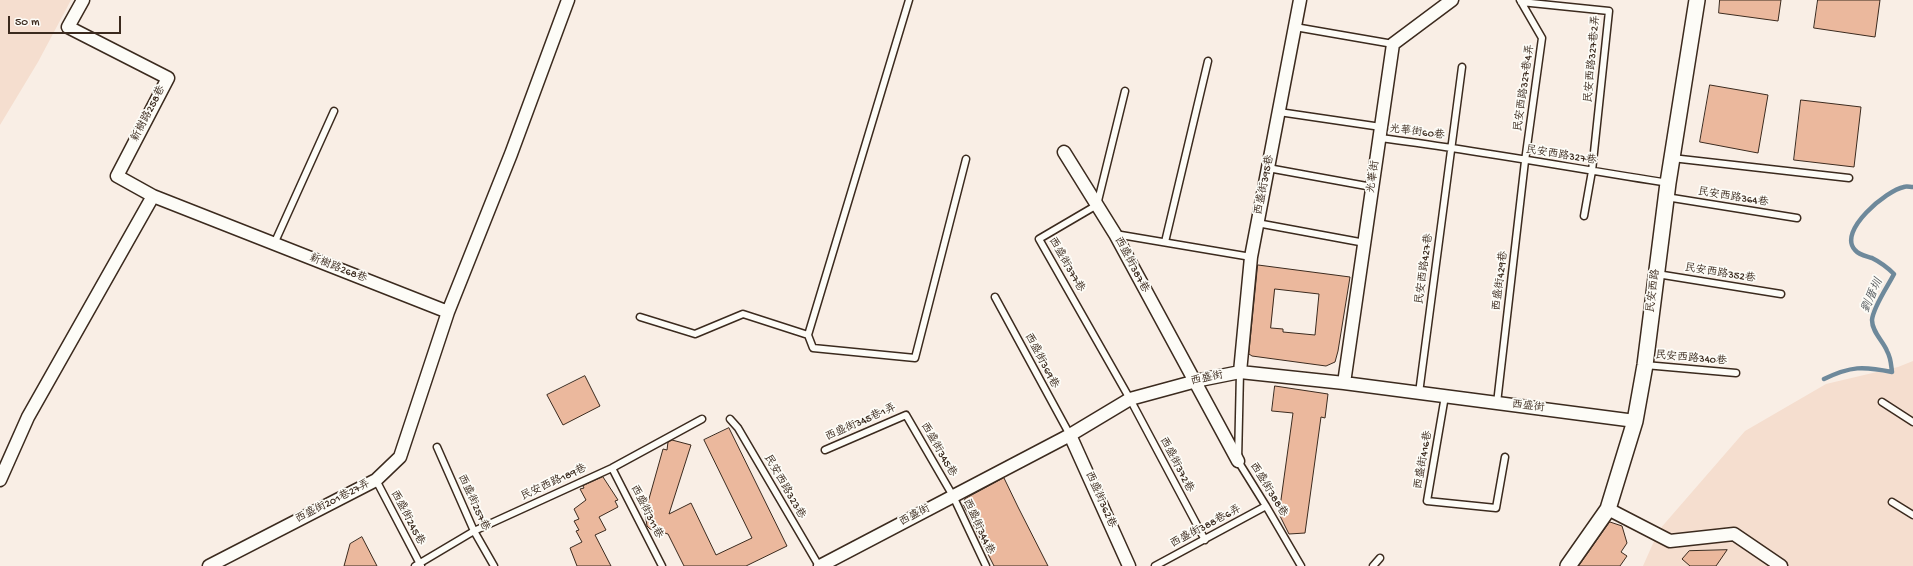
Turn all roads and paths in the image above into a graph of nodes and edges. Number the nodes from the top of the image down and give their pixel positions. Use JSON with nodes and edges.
{"nodes":[{"id":1,"x":83,"y":0,"type":"edge"},
{"id":2,"x":568,"y":0,"type":"edge"},
{"id":3,"x":909,"y":0,"type":"edge"},
{"id":4,"x":1300,"y":0,"type":"edge"},
{"id":5,"x":1452,"y":0,"type":"edge"},
{"id":6,"x":1697,"y":0,"type":"edge"},
{"id":7,"x":1520,"y":1,"type":"edge"},
{"id":8,"x":1295,"y":27,"type":"junction"},
{"id":9,"x":1393,"y":44,"type":"junction"},
{"id":10,"x":1208,"y":61,"type":"dead end"},
{"id":11,"x":1462,"y":67,"type":"dead end"},
{"id":12,"x":1125,"y":91,"type":"dead end"},
{"id":13,"x":334,"y":111,"type":"dead end"},
{"id":14,"x":1279,"y":112,"type":"junction"},
{"id":15,"x":1380,"y":133,"type":"junction"},
{"id":16,"x":1452,"y":147,"type":"junction"},
{"id":17,"x":1064,"y":152,"type":"dead end"},
{"id":18,"x":1672,"y":158,"type":"junction"},
{"id":19,"x":966,"y":159,"type":"dead end"},
{"id":20,"x":1525,"y":161,"type":"junction"},
{"id":21,"x":1268,"y":168,"type":"junction"},
{"id":22,"x":1592,"y":171,"type":"junction"},
{"id":23,"x":1849,"y":178,"type":"dead end"},
{"id":24,"x":1372,"y":187,"type":"junction"},
{"id":25,"x":1667,"y":190,"type":"junction"},
{"id":26,"x":153,"y":196,"type":"junction"},
{"id":27,"x":1097,"y":205,"type":"junction"},
{"id":28,"x":1584,"y":216,"type":"dead end"},
{"id":29,"x":1797,"y":218,"type":"dead end"},
{"id":30,"x":1258,"y":223,"type":"junction"},
{"id":31,"x":1115,"y":234,"type":"junction"},
{"id":32,"x":1165,"y":242,"type":"junction"},
{"id":33,"x":1364,"y":243,"type":"junction"},
{"id":34,"x":274,"y":244,"type":"junction"},
{"id":35,"x":1251,"y":256,"type":"junction"},
{"id":36,"x":1656,"y":274,"type":"junction"},
{"id":37,"x":1782,"y":294,"type":"dead end"},
{"id":38,"x":995,"y":297,"type":"dead end"},
{"id":39,"x":448,"y":312,"type":"junction"},
{"id":40,"x":640,"y":317,"type":"dead end"},
{"id":41,"x":808,"y":335,"type":"junction"},
{"id":42,"x":1645,"y":365,"type":"junction"},
{"id":43,"x":1240,"y":372,"type":"junction"},
{"id":44,"x":1736,"y":373,"type":"dead end"},
{"id":45,"x":1193,"y":382,"type":"junction"},
{"id":46,"x":1344,"y":383,"type":"junction"},
{"id":47,"x":1419,"y":393,"type":"junction"},
{"id":48,"x":1444,"y":396,"type":"junction"},
{"id":49,"x":1130,"y":399,"type":"junction"},
{"id":50,"x":1882,"y":402,"type":"dead end"},
{"id":51,"x":1497,"y":403,"type":"junction"},
{"id":52,"x":906,"y":415,"type":"joint"},
{"id":53,"x":702,"y":419,"type":"dead end"},
{"id":54,"x":730,"y":419,"type":"dead end"},
{"id":55,"x":1635,"y":422,"type":"junction"},
{"id":56,"x":1913,"y":422,"type":"edge"},
{"id":57,"x":1070,"y":435,"type":"junction"},
{"id":58,"x":437,"y":447,"type":"dead end"},
{"id":59,"x":825,"y":450,"type":"dead end"},
{"id":60,"x":1505,"y":457,"type":"dead end"},
{"id":61,"x":1238,"y":461,"type":"junction"},
{"id":62,"x":612,"y":468,"type":"junction"},
{"id":63,"x":0,"y":480,"type":"edge"},
{"id":64,"x":376,"y":480,"type":"junction"},
{"id":65,"x":953,"y":496,"type":"junction"},
{"id":66,"x":1892,"y":502,"type":"dead end"},
{"id":67,"x":1266,"y":506,"type":"junction"},
{"id":68,"x":1608,"y":509,"type":"junction"},
{"id":69,"x":1913,"y":515,"type":"edge"},
{"id":70,"x":474,"y":531,"type":"junction"},
{"id":71,"x":1205,"y":540,"type":"junction"},
{"id":72,"x":1380,"y":558,"type":"dead end"},
{"id":73,"x":419,"y":565,"type":"edge"},
{"id":74,"x":209,"y":566,"type":"edge"},
{"id":75,"x":494,"y":566,"type":"edge"},
{"id":76,"x":662,"y":566,"type":"edge"},
{"id":77,"x":819,"y":566,"type":"edge"},
{"id":78,"x":986,"y":566,"type":"edge"},
{"id":79,"x":1129,"y":566,"type":"edge"},
{"id":80,"x":1155,"y":566,"type":"edge"},
{"id":81,"x":1300,"y":566,"type":"edge"},
{"id":82,"x":1373,"y":566,"type":"edge"},
{"id":83,"x":1568,"y":566,"type":"edge"},
{"id":84,"x":1781,"y":566,"type":"edge"}],
"edges":[{"from":1,"to":26,"type":"street","name":"新樹路258巷"},
{"from":2,"to":39,"type":"street"},
{"from":3,"to":41,"type":"lane"},
{"from":4,"to":8,"type":"street","name":"西盛街395巷"},
{"from":5,"to":9,"type":"street"},
{"from":6,"to":18,"type":"street","name":"民安西路"},
{"from":7,"to":20,"type":"lane","name":"民安西路327巷4弄"},
{"from":7,"to":22,"type":"lane","name":"民安西路327巷2弄"},
{"from":8,"to":9,"type":"lane"},
{"from":8,"to":14,"type":"street","name":"西盛街395巷"},
{"from":9,"to":15,"type":"street","name":"光華街"},
{"from":10,"to":32,"type":"lane"},
{"from":11,"to":16,"type":"lane","name":"民安西路427巷"},
{"from":12,"to":27,"type":"lane"},
{"from":13,"to":34,"type":"lane"},
{"from":14,"to":15,"type":"lane","name":"光華街60巷"},
{"from":14,"to":21,"type":"street","name":"西盛街395巷"},
{"from":15,"to":16,"type":"lane","name":"光華街60巷"},
{"from":15,"to":24,"type":"street","name":"光華街"},
{"from":16,"to":20,"type":"lane","name":"民安西路327巷"},
{"from":16,"to":47,"type":"lane","name":"民安西路427巷"},
{"from":17,"to":27,"type":"street","name":"西盛街387巷"},
{"from":18,"to":23,"type":"lane"},
{"from":18,"to":25,"type":"street","name":"民安西路"},
{"from":19,"to":41,"type":"lane"},
{"from":20,"to":22,"type":"lane","name":"民安西路327巷"},
{"from":20,"to":51,"type":"lane","name":"西盛街429巷"},
{"from":21,"to":24,"type":"lane"},
{"from":21,"to":30,"type":"street","name":"西盛街395巷"},
{"from":22,"to":25,"type":"lane","name":"民安西路327巷"},
{"from":22,"to":28,"type":"lane"},
{"from":24,"to":33,"type":"street","name":"光華街"},
{"from":25,"to":29,"type":"lane","name":"民安西路364巷"},
{"from":25,"to":36,"type":"street","name":"民安西路"},
{"from":26,"to":34,"type":"street","name":"新樹路268巷"},
{"from":26,"to":63,"type":"street"},
{"from":27,"to":31,"type":"street","name":"西盛街387巷"},
{"from":27,"to":49,"type":"lane","name":"西盛街377巷"},
{"from":30,"to":33,"type":"lane"},
{"from":30,"to":35,"type":"street","name":"西盛街395巷"},
{"from":31,"to":32,"type":"lane"},
{"from":31,"to":45,"type":"street","name":"西盛街387巷"},
{"from":32,"to":35,"type":"lane"},
{"from":33,"to":46,"type":"street","name":"光華街"},
{"from":34,"to":39,"type":"street","name":"新樹路268巷"},
{"from":35,"to":43,"type":"street","name":"西盛街395巷"},
{"from":36,"to":37,"type":"lane","name":"民安西路352巷"},
{"from":36,"to":42,"type":"street","name":"民安西路"},
{"from":38,"to":57,"type":"lane","name":"西盛街369巷"},
{"from":39,"to":64,"type":"street","name":"西盛街201巷27弄"},
{"from":40,"to":41,"type":"lane"},
{"from":42,"to":44,"type":"lane","name":"民安西路340巷"},
{"from":42,"to":55,"type":"street","name":"民安西路"},
{"from":43,"to":45,"type":"street","name":"西盛街"},
{"from":43,"to":46,"type":"street","name":"西盛街"},
{"from":43,"to":61,"type":"lane","name":"西盛街388巷"},
{"from":45,"to":49,"type":"street","name":"西盛街"},
{"from":45,"to":61,"type":"street","name":"西盛街387巷"},
{"from":46,"to":47,"type":"street","name":"西盛街"},
{"from":47,"to":48,"type":"street","name":"西盛街"},
{"from":48,"to":51,"type":"street","name":"西盛街"},
{"from":48,"to":60,"type":"lane","name":"西盛街416巷"},
{"from":49,"to":57,"type":"street","name":"西盛街"},
{"from":49,"to":71,"type":"lane","name":"西盛街372巷"},
{"from":50,"to":56,"type":"lane"},
{"from":51,"to":55,"type":"street","name":"西盛街"},
{"from":52,"to":59,"type":"lane","name":"西盛街345巷1弄"},
{"from":52,"to":65,"type":"lane","name":"西盛街345巷"},
{"from":53,"to":62,"type":"lane","name":"民安西路189巷"},
{"from":54,"to":77,"type":"lane","name":"民安西路323巷"},
{"from":55,"to":68,"type":"street","name":"民安西路"},
{"from":57,"to":65,"type":"street","name":"西盛街"},
{"from":57,"to":79,"type":"street","name":"西盛街362巷"},
{"from":58,"to":70,"type":"lane","name":"西盛街257巷"},
{"from":61,"to":67,"type":"lane","name":"西盛街388巷"},
{"from":62,"to":70,"type":"lane","name":"民安西路189巷"},
{"from":62,"to":76,"type":"lane","name":"西盛街311巷"},
{"from":64,"to":73,"type":"lane","name":"西盛街245巷"},
{"from":64,"to":74,"type":"street","name":"西盛街201巷27弄"},
{"from":65,"to":77,"type":"street","name":"西盛街"},
{"from":65,"to":78,"type":"lane","name":"西盛街344巷"},
{"from":66,"to":69,"type":"lane"},
{"from":67,"to":71,"type":"lane","name":"西盛街388巷6弄"},
{"from":67,"to":81,"type":"lane","name":"西盛街388巷"},
{"from":68,"to":83,"type":"street","name":"民安西路"},
{"from":68,"to":84,"type":"street"},
{"from":70,"to":73,"type":"lane","name":"民安西路189巷"},
{"from":70,"to":75,"type":"lane","name":"西盛街257巷"},
{"from":71,"to":80,"type":"lane","name":"西盛街388巷6弄"},
{"from":72,"to":82,"type":"lane"}]}
